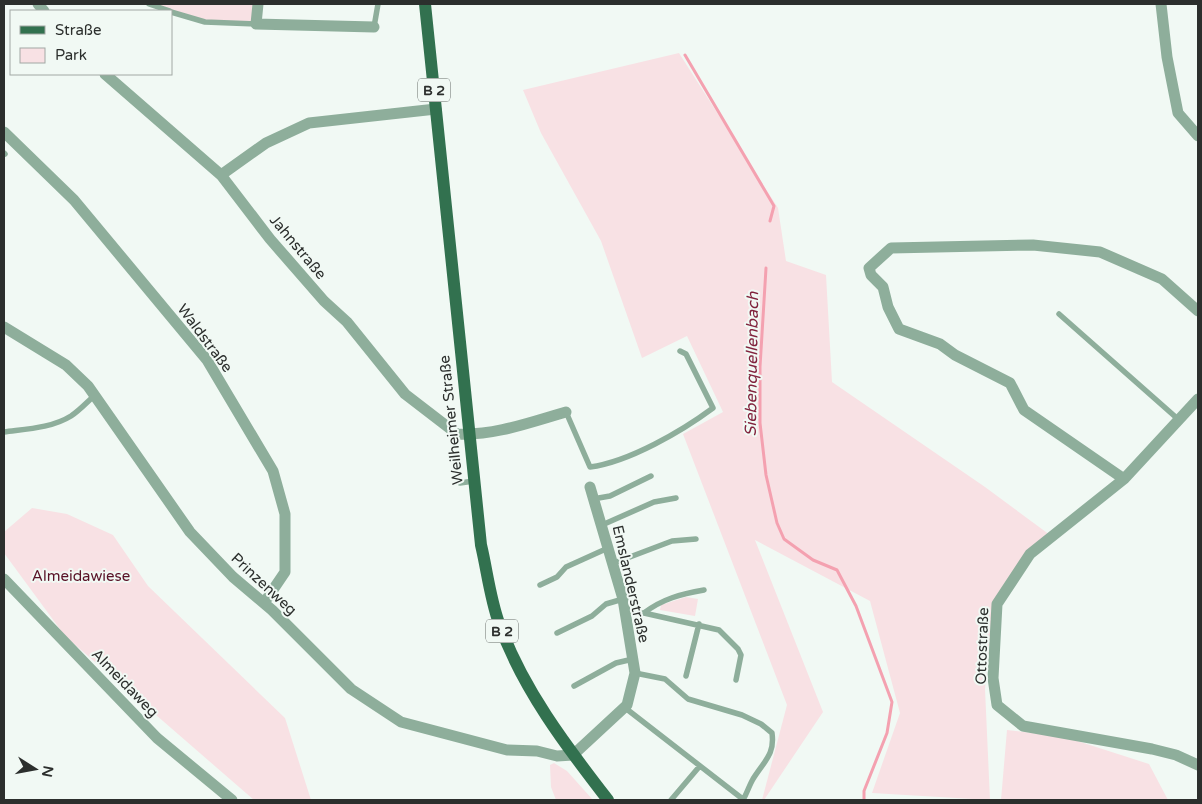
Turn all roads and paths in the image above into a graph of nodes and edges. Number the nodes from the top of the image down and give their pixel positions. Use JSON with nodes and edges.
{"nodes":[{"id":1,"x":149,"y":4,"type":"edge"},
{"id":2,"x":258,"y":4,"type":"edge"},
{"id":3,"x":378,"y":4,"type":"edge"},
{"id":4,"x":425,"y":4,"type":"edge"},
{"id":5,"x":1161,"y":4,"type":"edge"},
{"id":6,"x":165,"y":10,"type":"edge"},
{"id":7,"x":172,"y":13,"type":"edge"},
{"id":8,"x":256,"y":24,"type":"junction"},
{"id":9,"x":374,"y":27,"type":"joint"},
{"id":10,"x":106,"y":75,"type":"edge"},
{"id":11,"x":436,"y":109,"type":"junction"},
{"id":12,"x":4,"y":132,"type":"edge"},
{"id":13,"x":1198,"y":136,"type":"edge"},
{"id":14,"x":221,"y":175,"type":"junction"},
{"id":15,"x":1198,"y":311,"type":"edge"},
{"id":16,"x":1059,"y":314,"type":"dead end"},
{"id":17,"x":4,"y":327,"type":"edge"},
{"id":18,"x":680,"y":351,"type":"dead end"},
{"id":19,"x":95,"y":395,"type":"junction"},
{"id":20,"x":1198,"y":399,"type":"edge"},
{"id":21,"x":566,"y":412,"type":"joint"},
{"id":22,"x":1178,"y":420,"type":"junction"},
{"id":23,"x":4,"y":432,"type":"edge"},
{"id":24,"x":469,"y":434,"type":"junction"},
{"id":25,"x":651,"y":476,"type":"dead end"},
{"id":26,"x":1124,"y":478,"type":"junction"},
{"id":27,"x":474,"y":481,"type":"junction"},
{"id":28,"x":460,"y":483,"type":"dead end"},
{"id":29,"x":590,"y":487,"type":"dead end"},
{"id":30,"x":676,"y":498,"type":"dead end"},
{"id":31,"x":594,"y":500,"type":"junction"},
{"id":32,"x":602,"y":525,"type":"junction"},
{"id":33,"x":696,"y":539,"type":"dead end"},
{"id":34,"x":608,"y":548,"type":"junction"},
{"id":35,"x":614,"y":563,"type":"junction"},
{"id":36,"x":4,"y":578,"type":"edge"},
{"id":37,"x":540,"y":585,"type":"dead end"},
{"id":38,"x":704,"y":590,"type":"dead end"},
{"id":39,"x":623,"y":599,"type":"junction"},
{"id":40,"x":264,"y":603,"type":"junction"},
{"id":41,"x":644,"y":612,"type":"junction"},
{"id":42,"x":624,"y":613,"type":"junction"},
{"id":43,"x":699,"y":624,"type":"junction"},
{"id":44,"x":558,"y":633,"type":"dead end"},
{"id":45,"x":633,"y":659,"type":"junction"},
{"id":46,"x":636,"y":673,"type":"junction"},
{"id":47,"x":686,"y":676,"type":"dead end"},
{"id":48,"x":736,"y":680,"type":"dead end"},
{"id":49,"x":574,"y":686,"type":"dead end"},
{"id":50,"x":624,"y":707,"type":"junction"},
{"id":51,"x":573,"y":755,"type":"junction"},
{"id":52,"x":1198,"y":765,"type":"edge"},
{"id":53,"x":699,"y":767,"type":"junction"},
{"id":54,"x":232,"y":800,"type":"edge"},
{"id":55,"x":608,"y":800,"type":"edge"},
{"id":56,"x":671,"y":800,"type":"edge"},
{"id":57,"x":743,"y":800,"type":"edge"}],
"edges":[{"from":1,"to":6,"type":"lane"},
{"from":2,"to":8,"type":"street"},
{"from":3,"to":9,"type":"lane"},
{"from":4,"to":11,"type":"main road","name":"Weilheimer Straße","number":"B 2"},
{"from":5,"to":13,"type":"street"},
{"from":7,"to":8,"type":"lane"},
{"from":8,"to":9,"type":"street"},
{"from":10,"to":14,"type":"street","name":"Jahnstraße"},
{"from":11,"to":14,"type":"street"},
{"from":11,"to":24,"type":"main road","name":"Weilheimer Straße","number":"B 2"},
{"from":12,"to":40,"type":"street","name":"Waldstraße"},
{"from":14,"to":24,"type":"street","name":"Jahnstraße"},
{"from":15,"to":26,"type":"street"},
{"from":16,"to":22,"type":"lane"},
{"from":17,"to":19,"type":"street","name":"Prinzenweg"},
{"from":18,"to":21,"type":"lane"},
{"from":19,"to":23,"type":"lane"},
{"from":19,"to":40,"type":"street","name":"Prinzenweg"},
{"from":20,"to":22,"type":"street","name":"Ottostraße"},
{"from":21,"to":24,"type":"street"},
{"from":22,"to":26,"type":"street","name":"Ottostraße"},
{"from":24,"to":27,"type":"main road","name":"Weilheimer Straße","number":"B 2"},
{"from":25,"to":31,"type":"lane"},
{"from":26,"to":52,"type":"street","name":"Ottostraße"},
{"from":27,"to":28,"type":"lane"},
{"from":27,"to":51,"type":"main road","name":"Weilheimer Straße","number":"B 2"},
{"from":29,"to":31,"type":"street","name":"Emslanderstraße"},
{"from":30,"to":32,"type":"lane"},
{"from":31,"to":32,"type":"street","name":"Emslanderstraße"},
{"from":32,"to":34,"type":"street","name":"Emslanderstraße"},
{"from":33,"to":35,"type":"lane"},
{"from":34,"to":35,"type":"street","name":"Emslanderstraße"},
{"from":34,"to":37,"type":"lane"},
{"from":35,"to":39,"type":"street","name":"Emslanderstraße"},
{"from":36,"to":54,"type":"street","name":"Almeidaweg"},
{"from":38,"to":41,"type":"lane"},
{"from":39,"to":42,"type":"street","name":"Emslanderstraße"},
{"from":39,"to":44,"type":"lane"},
{"from":40,"to":51,"type":"street","name":"Prinzenweg"},
{"from":41,"to":42,"type":"lane"},
{"from":41,"to":43,"type":"lane"},
{"from":42,"to":45,"type":"street","name":"Emslanderstraße"},
{"from":43,"to":47,"type":"lane"},
{"from":43,"to":48,"type":"lane"},
{"from":45,"to":46,"type":"street","name":"Emslanderstraße"},
{"from":45,"to":49,"type":"lane"},
{"from":46,"to":50,"type":"street","name":"Emslanderstraße"},
{"from":46,"to":57,"type":"lane"},
{"from":50,"to":51,"type":"street","name":"Emslanderstraße"},
{"from":50,"to":53,"type":"lane"},
{"from":51,"to":55,"type":"main road","name":"Weilheimer Straße","number":"B 2"},
{"from":53,"to":56,"type":"lane"},
{"from":53,"to":57,"type":"lane"}]}
